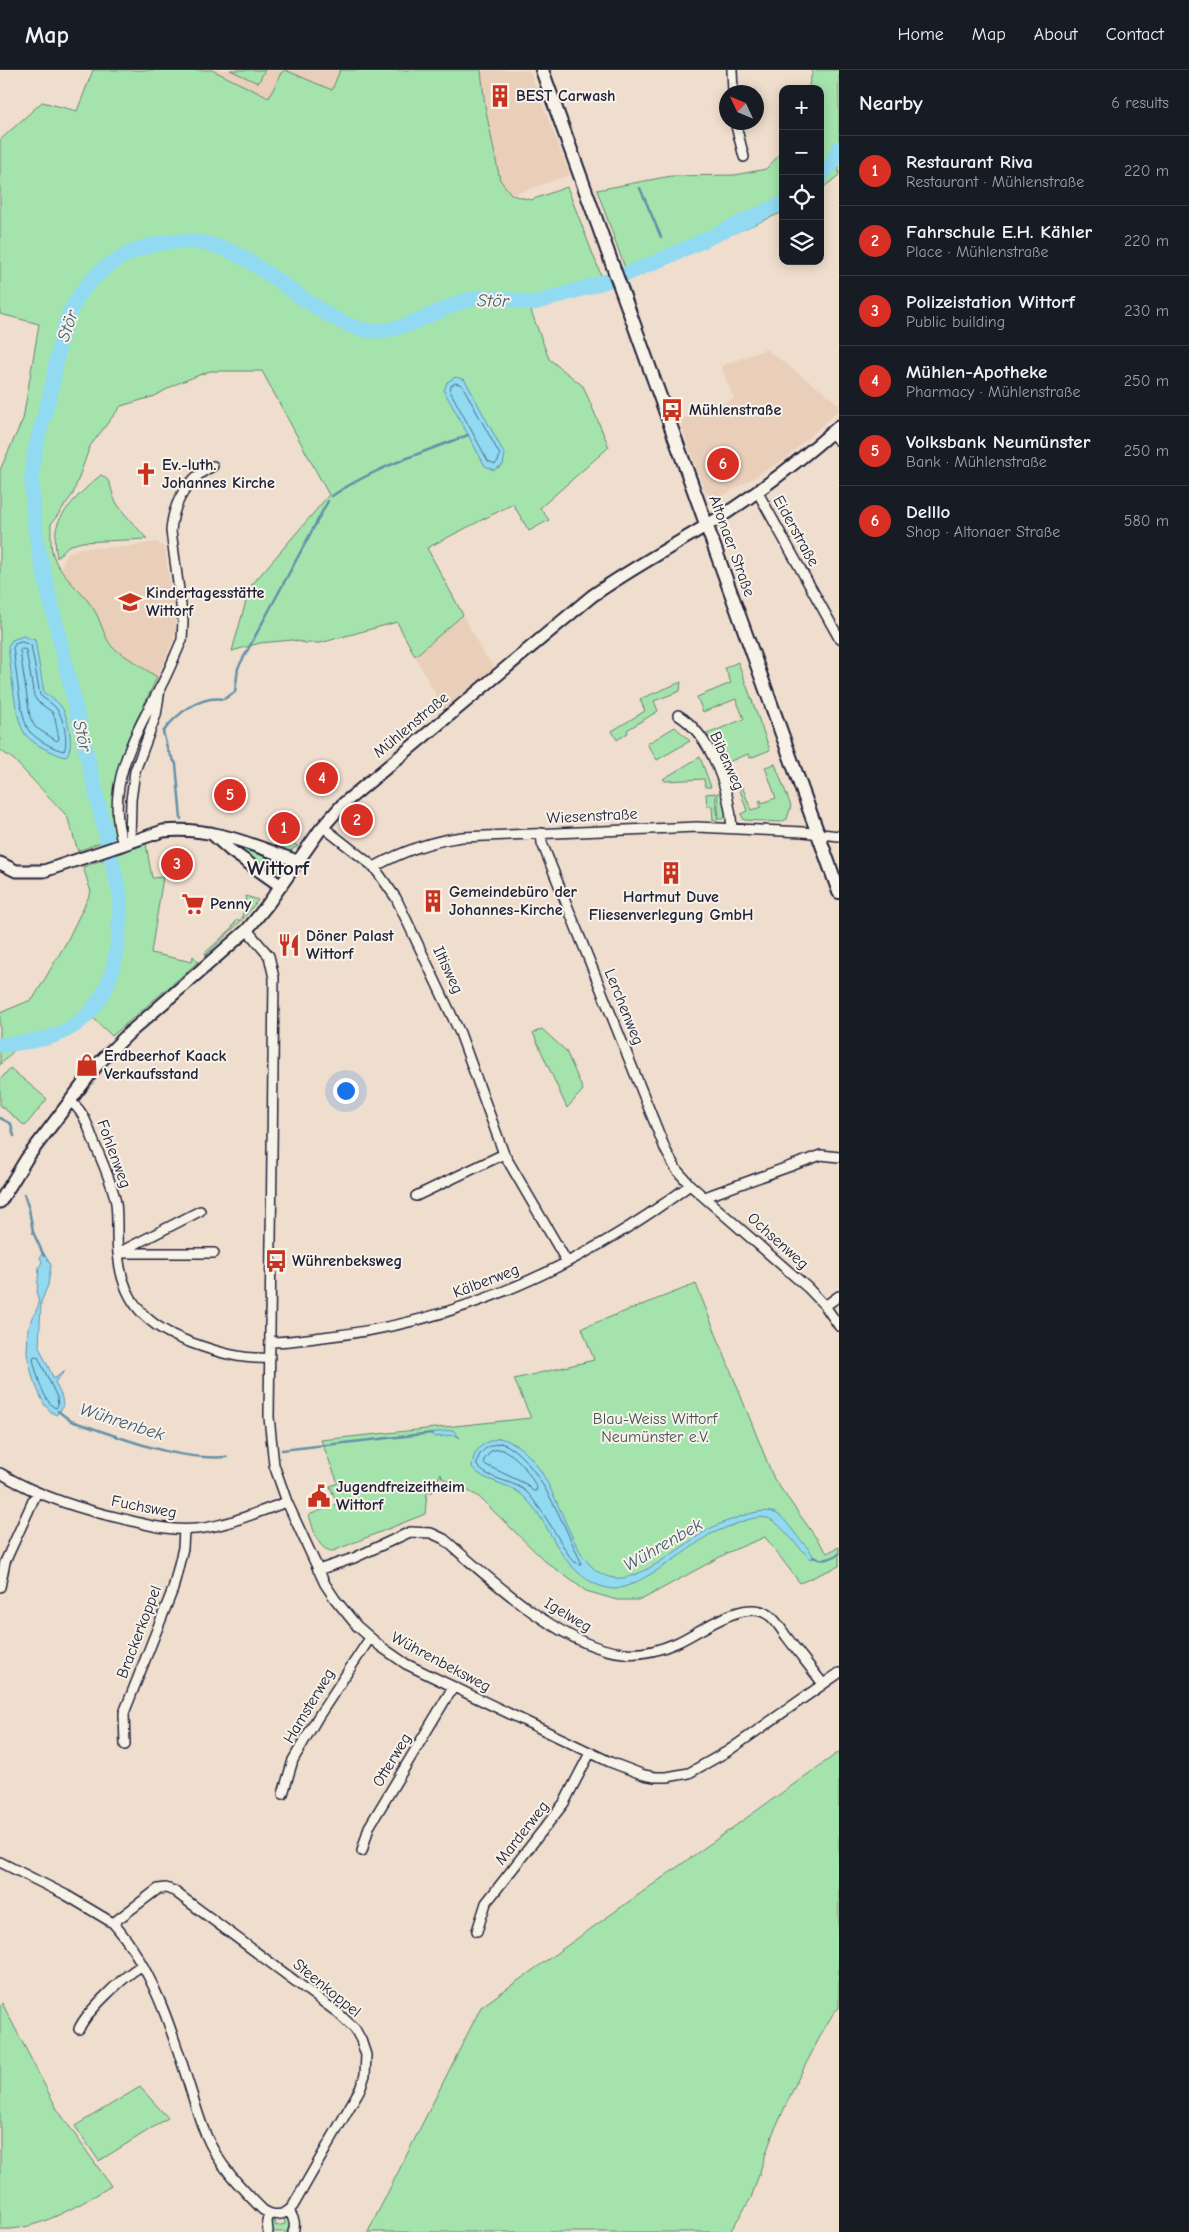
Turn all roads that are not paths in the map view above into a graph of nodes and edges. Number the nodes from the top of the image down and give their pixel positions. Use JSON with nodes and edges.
{"nodes":[{"id":1,"x":542,"y":70,"type":"edge"},
{"id":2,"x":732,"y":70,"type":"edge"},
{"id":3,"x":733,"y":85,"type":"edge"},
{"id":4,"x":737,"y":130,"type":"edge"},
{"id":5,"x":744,"y":157,"type":"dead end"},
{"id":6,"x":836,"y":433,"type":"edge"},
{"id":7,"x":213,"y":466,"type":"dead end"},
{"id":8,"x":757,"y":492,"type":"junction"},
{"id":9,"x":706,"y":524,"type":"junction"},
{"id":10,"x":839,"y":638,"type":"edge"},
{"id":11,"x":161,"y":686,"type":"junction"},
{"id":12,"x":678,"y":715,"type":"dead end"},
{"id":13,"x":323,"y":827,"type":"junction"},
{"id":14,"x":732,"y":828,"type":"junction"},
{"id":15,"x":210,"y":832,"type":"junction"},
{"id":16,"x":541,"y":833,"type":"junction"},
{"id":17,"x":818,"y":834,"type":"junction"},
{"id":18,"x":839,"y":836,"type":"edge"},
{"id":19,"x":124,"y":844,"type":"junction"},
{"id":20,"x":297,"y":862,"type":"junction"},
{"id":21,"x":0,"y":863,"type":"edge"},
{"id":22,"x":374,"y":867,"type":"junction"},
{"id":23,"x":281,"y":886,"type":"junction"},
{"id":24,"x":839,"y":892,"type":"edge"},
{"id":25,"x":247,"y":930,"type":"junction"},
{"id":26,"x":70,"y":1101,"type":"junction"},
{"id":27,"x":504,"y":1154,"type":"junction"},
{"id":28,"x":839,"y":1158,"type":"edge"},
{"id":29,"x":690,"y":1186,"type":"junction"},
{"id":30,"x":416,"y":1196,"type":"dead end"},
{"id":31,"x":704,"y":1197,"type":"junction"},
{"id":32,"x":0,"y":1202,"type":"edge"},
{"id":33,"x":200,"y":1211,"type":"dead end"},
{"id":34,"x":118,"y":1253,"type":"junction"},
{"id":35,"x":214,"y":1253,"type":"dead end"},
{"id":36,"x":567,"y":1262,"type":"junction"},
{"id":37,"x":839,"y":1296,"type":"edge"},
{"id":38,"x":825,"y":1306,"type":"junction"},
{"id":39,"x":839,"y":1326,"type":"edge"},
{"id":40,"x":270,"y":1342,"type":"junction"},
{"id":41,"x":270,"y":1358,"type":"junction"},
{"id":42,"x":0,"y":1473,"type":"edge"},
{"id":43,"x":37,"y":1492,"type":"junction"},
{"id":44,"x":287,"y":1502,"type":"junction"},
{"id":45,"x":184,"y":1530,"type":"junction"},
{"id":46,"x":318,"y":1570,"type":"junction"},
{"id":47,"x":0,"y":1587,"type":"edge"},
{"id":48,"x":370,"y":1638,"type":"junction"},
{"id":49,"x":839,"y":1673,"type":"edge"},
{"id":50,"x":823,"y":1684,"type":"junction"},
{"id":51,"x":453,"y":1687,"type":"junction"},
{"id":52,"x":125,"y":1745,"type":"dead end"},
{"id":53,"x":590,"y":1753,"type":"junction"},
{"id":54,"x":283,"y":1794,"type":"dead end"},
{"id":55,"x":362,"y":1851,"type":"dead end"},
{"id":56,"x":0,"y":1862,"type":"edge"},
{"id":57,"x":113,"y":1923,"type":"junction"},
{"id":58,"x":477,"y":1930,"type":"dead end"},
{"id":59,"x":141,"y":1966,"type":"junction"},
{"id":60,"x":79,"y":2029,"type":"dead end"},
{"id":61,"x":289,"y":2211,"type":"junction"},
{"id":62,"x":269,"y":2214,"type":"junction"},
{"id":63,"x":268,"y":2232,"type":"edge"},
{"id":64,"x":293,"y":2232,"type":"edge"}],
"edges":[{"from":1,"to":9,"type":"main road","name":"Altonaer Straße"},
{"from":2,"to":3,"type":"street"},
{"from":4,"to":5,"type":"street"},
{"from":6,"to":8,"type":"street","name":"Mühlenstraße"},
{"from":7,"to":11,"type":"street"},
{"from":8,"to":9,"type":"street","name":"Mühlenstraße"},
{"from":8,"to":10,"type":"street","name":"Eiderstraße"},
{"from":9,"to":13,"type":"street","name":"Mühlenstraße"},
{"from":9,"to":17,"type":"main road","name":"Altonaer Straße"},
{"from":11,"to":19,"type":"street"},
{"from":11,"to":19,"type":"street"},
{"from":12,"to":14,"type":"street","name":"Biberweg"},
{"from":13,"to":20,"type":"street","name":"Mühlenstraße"},
{"from":13,"to":22,"type":"street","name":"Iltisweg"},
{"from":14,"to":16,"type":"street","name":"Wiesenstraße"},
{"from":14,"to":17,"type":"street","name":"Wiesenstraße"},
{"from":15,"to":19,"type":"street"},
{"from":15,"to":20,"type":"street"},
{"from":15,"to":23,"type":"street"},
{"from":16,"to":22,"type":"street","name":"Wiesenstraße"},
{"from":16,"to":29,"type":"street","name":"Lerchenweg"},
{"from":17,"to":18,"type":"street","name":"Wiesenstraße"},
{"from":17,"to":24,"type":"main road","name":"Altonaer Straße"},
{"from":19,"to":21,"type":"street"},
{"from":20,"to":23,"type":"street","name":"Mühlenstraße"},
{"from":22,"to":27,"type":"street","name":"Iltisweg"},
{"from":23,"to":25,"type":"street","name":"Mühlenstraße"},
{"from":25,"to":26,"type":"street","name":"Mühlenstraße"},
{"from":25,"to":40,"type":"street","name":"Wührenbeksweg"},
{"from":26,"to":32,"type":"street","name":"Mühlenstraße"},
{"from":26,"to":34,"type":"street","name":"Fohlenweg"},
{"from":27,"to":30,"type":"street"},
{"from":27,"to":36,"type":"street","name":"Iltisweg"},
{"from":28,"to":31,"type":"street"},
{"from":29,"to":31,"type":"street","name":"Ochsenweg"},
{"from":29,"to":36,"type":"street","name":"Kälberweg"},
{"from":31,"to":38,"type":"street","name":"Ochsenweg"},
{"from":33,"to":34,"type":"street"},
{"from":34,"to":35,"type":"street"},
{"from":34,"to":41,"type":"street","name":"Fohlenweg"},
{"from":36,"to":40,"type":"street","name":"Kälberweg"},
{"from":37,"to":38,"type":"street"},
{"from":38,"to":39,"type":"street","name":"Ochsenweg"},
{"from":40,"to":41,"type":"street","name":"Wührenbeksweg"},
{"from":41,"to":44,"type":"street","name":"Wührenbeksweg"},
{"from":42,"to":43,"type":"street","name":"Fuchsweg"},
{"from":43,"to":45,"type":"street","name":"Fuchsweg"},
{"from":43,"to":47,"type":"street"},
{"from":44,"to":45,"type":"street","name":"Fuchsweg"},
{"from":44,"to":46,"type":"street","name":"Wührenbeksweg"},
{"from":45,"to":52,"type":"street","name":"Brackerkoppel"},
{"from":46,"to":48,"type":"street","name":"Wührenbeksweg"},
{"from":46,"to":50,"type":"street","name":"Igelweg"},
{"from":48,"to":51,"type":"street","name":"Wührenbeksweg"},
{"from":48,"to":54,"type":"street","name":"Hamsterweg"},
{"from":49,"to":50,"type":"street","name":"Wührenbeksweg"},
{"from":50,"to":53,"type":"street","name":"Wührenbeksweg"},
{"from":51,"to":53,"type":"street","name":"Wührenbeksweg"},
{"from":51,"to":55,"type":"street","name":"Otterweg"},
{"from":53,"to":58,"type":"street","name":"Marderweg"},
{"from":56,"to":57,"type":"street"},
{"from":57,"to":59,"type":"street"},
{"from":57,"to":61,"type":"street","name":"Steenkoppel"},
{"from":59,"to":60,"type":"street"},
{"from":59,"to":62,"type":"street"},
{"from":61,"to":62,"type":"street"},
{"from":61,"to":64,"type":"street"},
{"from":62,"to":63,"type":"street"}]}
